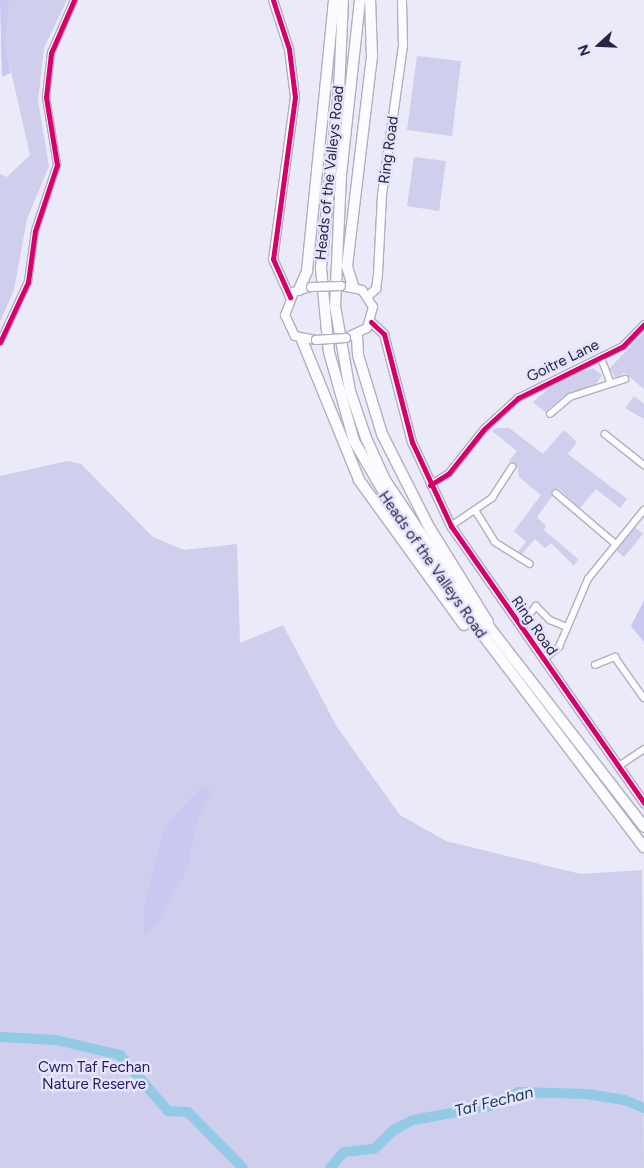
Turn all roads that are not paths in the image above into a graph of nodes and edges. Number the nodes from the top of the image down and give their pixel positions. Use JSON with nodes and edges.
{"nodes":[{"id":1,"x":74,"y":0,"type":"edge"},
{"id":2,"x":273,"y":0,"type":"edge"},
{"id":3,"x":334,"y":0,"type":"edge"},
{"id":4,"x":343,"y":0,"type":"edge"},
{"id":5,"x":360,"y":0,"type":"edge"},
{"id":6,"x":370,"y":0,"type":"edge"},
{"id":7,"x":402,"y":0,"type":"edge"},
{"id":8,"x":353,"y":286,"type":"junction"},
{"id":9,"x":299,"y":290,"type":"junction"},
{"id":10,"x":368,"y":296,"type":"junction"},
{"id":11,"x":290,"y":297,"type":"junction"},
{"id":12,"x":371,"y":322,"type":"junction"},
{"id":13,"x":644,"y":324,"type":"edge"},
{"id":14,"x":357,"y":336,"type":"junction"},
{"id":15,"x":302,"y":340,"type":"junction"},
{"id":16,"x":0,"y":342,"type":"edge"},
{"id":17,"x":600,"y":357,"type":"junction"},
{"id":18,"x":625,"y":379,"type":"dead end"},
{"id":19,"x":611,"y":383,"type":"junction"},
{"id":20,"x":550,"y":414,"type":"dead end"},
{"id":21,"x":605,"y":434,"type":"dead end"},
{"id":22,"x":644,"y":465,"type":"edge"},
{"id":23,"x":512,"y":467,"type":"dead end"},
{"id":24,"x":430,"y":485,"type":"junction"},
{"id":25,"x":556,"y":493,"type":"dead end"},
{"id":26,"x":476,"y":511,"type":"junction"},
{"id":27,"x":642,"y":513,"type":"edge"},
{"id":28,"x":451,"y":526,"type":"junction"},
{"id":29,"x":616,"y":544,"type":"junction"},
{"id":30,"x":530,"y":564,"type":"dead end"},
{"id":31,"x":530,"y":614,"type":"dead end"},
{"id":32,"x":567,"y":627,"type":"junction"},
{"id":33,"x":488,"y":638,"type":"junction"},
{"id":34,"x":543,"y":660,"type":"junction"},
{"id":35,"x":595,"y":665,"type":"dead end"},
{"id":36,"x":644,"y":698,"type":"edge"},
{"id":37,"x":644,"y":749,"type":"edge"},
{"id":38,"x":619,"y":766,"type":"junction"},
{"id":39,"x":644,"y":802,"type":"edge"},
{"id":40,"x":644,"y":827,"type":"edge"},
{"id":41,"x":644,"y":847,"type":"edge"}],
"edges":[{"from":1,"to":16,"type":"street"},
{"from":2,"to":11,"type":"street"},
{"from":3,"to":9,"type":"highway"},
{"from":4,"to":33,"type":"highway","name":"Heads of the Valleys Road"},
{"from":5,"to":33,"type":"highway","name":"Heads of the Valleys Road"},
{"from":6,"to":8,"type":"highway"},
{"from":7,"to":10,"type":"street","name":"Ring Road"},
{"from":8,"to":9,"type":"street","bridge":true},
{"from":8,"to":10,"type":"street"},
{"from":9,"to":11,"type":"street"},
{"from":10,"to":12,"type":"street"},
{"from":11,"to":15,"type":"street"},
{"from":12,"to":14,"type":"street"},
{"from":12,"to":24,"type":"street","name":"Ring Road"},
{"from":13,"to":17,"type":"street","name":"Goitre Lane"},
{"from":14,"to":15,"type":"street","bridge":true},
{"from":14,"to":33,"type":"highway"},
{"from":15,"to":33,"type":"highway"},
{"from":17,"to":19,"type":"street"},
{"from":17,"to":24,"type":"street","name":"Goitre Lane"},
{"from":18,"to":19,"type":"street"},
{"from":19,"to":20,"type":"street"},
{"from":21,"to":22,"type":"street"},
{"from":23,"to":26,"type":"street"},
{"from":24,"to":28,"type":"street","name":"Ring Road"},
{"from":25,"to":29,"type":"street"},
{"from":26,"to":28,"type":"street"},
{"from":26,"to":30,"type":"street"},
{"from":27,"to":29,"type":"street"},
{"from":28,"to":34,"type":"street","name":"Ring Road"},
{"from":29,"to":32,"type":"street"},
{"from":31,"to":32,"type":"street"},
{"from":32,"to":34,"type":"street"},
{"from":33,"to":40,"type":"highway","name":"Heads of the Valleys Road"},
{"from":33,"to":41,"type":"highway","name":"Heads of the Valleys Road"},
{"from":34,"to":38,"type":"street","name":"Ring Road"},
{"from":35,"to":36,"type":"street"},
{"from":37,"to":38,"type":"street"},
{"from":38,"to":39,"type":"street","name":"Ring Road"}]}
